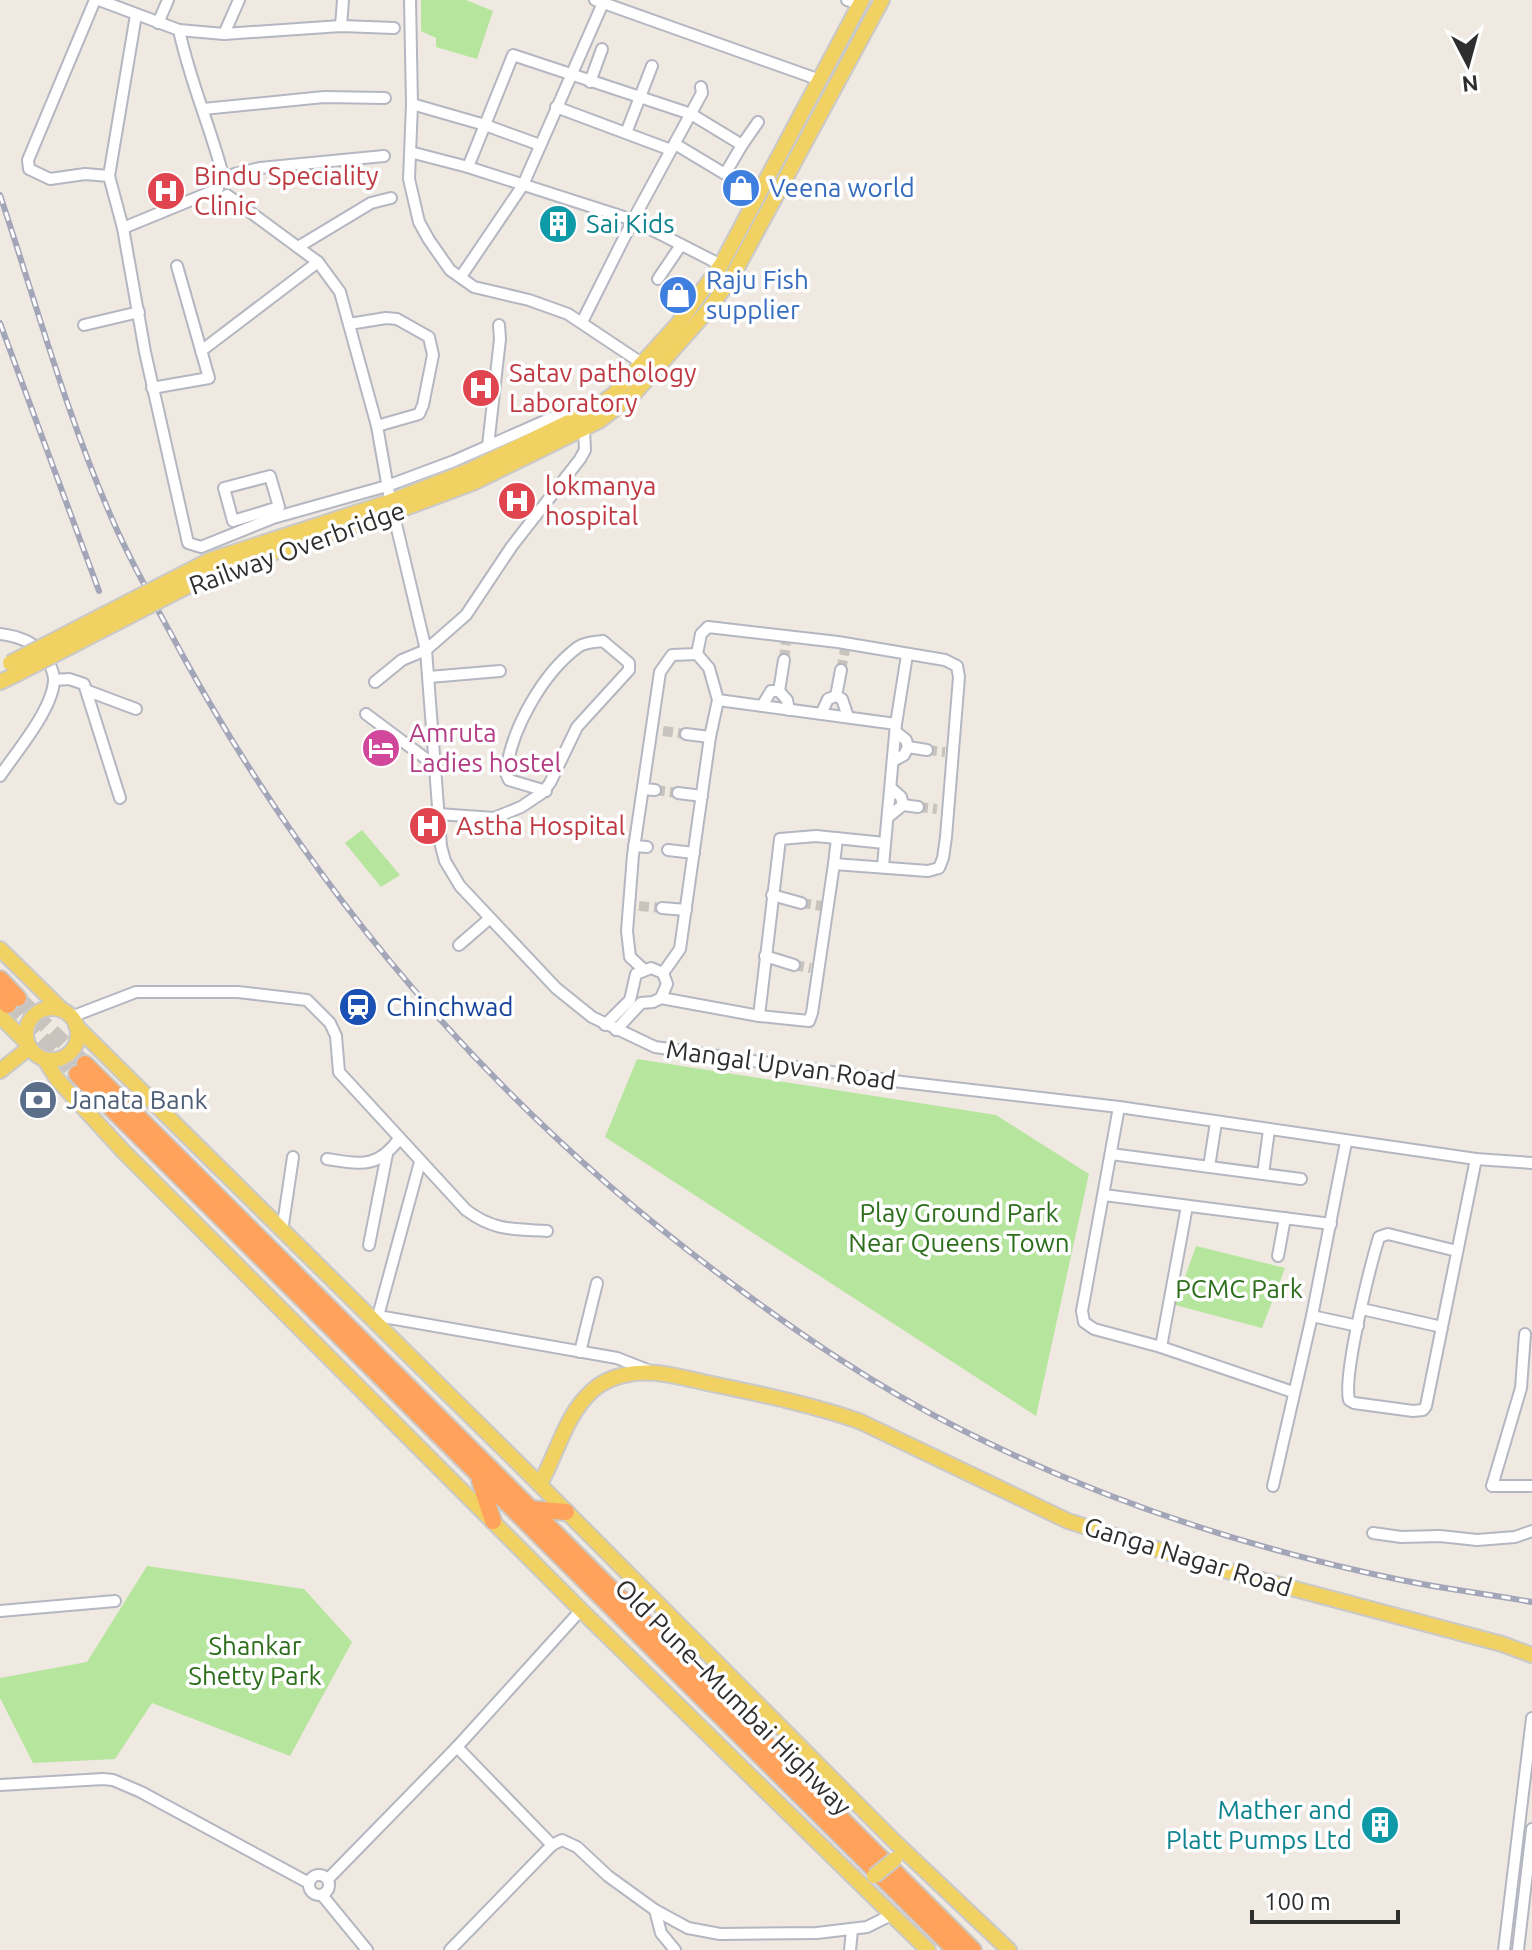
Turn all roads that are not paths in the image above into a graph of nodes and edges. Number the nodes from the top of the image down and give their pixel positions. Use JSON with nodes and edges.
{"nodes":[{"id":1,"x":97,"y":0,"type":"edge"},
{"id":2,"x":168,"y":0,"type":"edge"},
{"id":3,"x":239,"y":0,"type":"edge"},
{"id":4,"x":343,"y":0,"type":"edge"},
{"id":5,"x":410,"y":0,"type":"edge"},
{"id":6,"x":882,"y":0,"type":"edge"},
{"id":7,"x":599,"y":1,"type":"edge"},
{"id":8,"x":856,"y":1,"type":"edge"},
{"id":9,"x":136,"y":15,"type":"junction"},
{"id":10,"x":158,"y":23,"type":"junction"},
{"id":11,"x":341,"y":26,"type":"junction"},
{"id":12,"x":394,"y":28,"type":"dead end"},
{"id":13,"x":179,"y":30,"type":"junction"},
{"id":14,"x":224,"y":34,"type":"junction"},
{"id":15,"x":602,"y":49,"type":"dead end"},
{"id":16,"x":652,"y":66,"type":"dead end"},
{"id":17,"x":570,"y":75,"type":"junction"},
{"id":18,"x":820,"y":80,"type":"junction"},
{"id":19,"x":590,"y":82,"type":"junction"},
{"id":20,"x":701,"y":87,"type":"dead end"},
{"id":21,"x":385,"y":98,"type":"dead end"},
{"id":22,"x":640,"y":98,"type":"junction"},
{"id":23,"x":412,"y":104,"type":"junction"},
{"id":24,"x":556,"y":107,"type":"junction"},
{"id":25,"x":203,"y":109,"type":"junction"},
{"id":26,"x":691,"y":114,"type":"junction"},
{"id":27,"x":758,"y":122,"type":"dead end"},
{"id":28,"x":485,"y":125,"type":"junction"},
{"id":29,"x":626,"y":133,"type":"junction"},
{"id":30,"x":540,"y":145,"type":"junction"},
{"id":31,"x":742,"y":145,"type":"junction"},
{"id":32,"x":673,"y":147,"type":"junction"},
{"id":33,"x":410,"y":152,"type":"junction"},
{"id":34,"x":384,"y":156,"type":"dead end"},
{"id":35,"x":468,"y":167,"type":"junction"},
{"id":36,"x":109,"y":176,"type":"junction"},
{"id":37,"x":227,"y":180,"type":"junction"},
{"id":38,"x":523,"y":185,"type":"junction"},
{"id":39,"x":222,"y":192,"type":"junction"},
{"id":40,"x":391,"y":198,"type":"dead end"},
{"id":41,"x":633,"y":220,"type":"junction"},
{"id":42,"x":123,"y":228,"type":"junction"},
{"id":43,"x":681,"y":245,"type":"junction"},
{"id":44,"x":298,"y":247,"type":"junction"},
{"id":45,"x":318,"y":262,"type":"junction"},
{"id":46,"x":721,"y":265,"type":"junction"},
{"id":47,"x":177,"y":266,"type":"dead end"},
{"id":48,"x":462,"y":275,"type":"dead end"},
{"id":49,"x":658,"y":279,"type":"dead end"},
{"id":50,"x":139,"y":312,"type":"junction"},
{"id":51,"x":582,"y":322,"type":"junction"},
{"id":52,"x":349,"y":324,"type":"junction"},
{"id":53,"x":84,"y":325,"type":"dead end"},
{"id":54,"x":499,"y":325,"type":"dead end"},
{"id":55,"x":201,"y":351,"type":"junction"},
{"id":56,"x":643,"y":364,"type":"junction"},
{"id":57,"x":152,"y":388,"type":"junction"},
{"id":58,"x":580,"y":423,"type":"junction"},
{"id":59,"x":377,"y":426,"type":"junction"},
{"id":60,"x":488,"y":446,"type":"junction"},
{"id":61,"x":388,"y":490,"type":"junction"},
{"id":62,"x":262,"y":517,"type":"junction"},
{"id":63,"x":395,"y":520,"type":"dead end"},
{"id":64,"x":0,"y":634,"type":"edge"},
{"id":65,"x":426,"y":650,"type":"junction"},
{"id":66,"x":697,"y":654,"type":"junction"},
{"id":67,"x":907,"y":655,"type":"junction"},
{"id":68,"x":784,"y":660,"type":"tunnel mouth"},
{"id":69,"x":8,"y":668,"type":"edge"},
{"id":70,"x":841,"y":670,"type":"tunnel mouth"},
{"id":71,"x":500,"y":671,"type":"dead end"},
{"id":72,"x":429,"y":677,"type":"junction"},
{"id":73,"x":54,"y":680,"type":"junction"},
{"id":74,"x":0,"y":682,"type":"edge"},
{"id":75,"x":375,"y":682,"type":"dead end"},
{"id":76,"x":88,"y":691,"type":"junction"},
{"id":77,"x":779,"y":691,"type":"junction"},
{"id":78,"x":836,"y":696,"type":"junction"},
{"id":79,"x":718,"y":700,"type":"junction"},
{"id":80,"x":762,"y":706,"type":"junction"},
{"id":81,"x":136,"y":709,"type":"dead end"},
{"id":82,"x":789,"y":710,"type":"junction"},
{"id":83,"x":366,"y":714,"type":"dead end"},
{"id":84,"x":821,"y":714,"type":"junction"},
{"id":85,"x":848,"y":717,"type":"junction"},
{"id":86,"x":896,"y":728,"type":"junction"},
{"id":87,"x":686,"y":734,"type":"tunnel mouth"},
{"id":88,"x":710,"y":737,"type":"junction"},
{"id":89,"x":908,"y":747,"type":"junction"},
{"id":90,"x":927,"y":750,"type":"tunnel mouth"},
{"id":91,"x":893,"y":761,"type":"junction"},
{"id":92,"x":437,"y":767,"type":"junction"},
{"id":93,"x":0,"y":776,"type":"edge"},
{"id":94,"x":891,"y":788,"type":"junction"},
{"id":95,"x":643,"y":789,"type":"junction"},
{"id":96,"x":655,"y":790,"type":"tunnel mouth"},
{"id":97,"x":546,"y":791,"type":"junction"},
{"id":98,"x":678,"y":793,"type":"tunnel mouth"},
{"id":99,"x":702,"y":796,"type":"junction"},
{"id":100,"x":120,"y":798,"type":"dead end"},
{"id":101,"x":903,"y":805,"type":"junction"},
{"id":102,"x":918,"y":807,"type":"tunnel mouth"},
{"id":103,"x":438,"y":814,"type":"junction"},
{"id":104,"x":888,"y":817,"type":"junction"},
{"id":105,"x":837,"y":838,"type":"junction"},
{"id":106,"x":885,"y":843,"type":"junction"},
{"id":107,"x":634,"y":846,"type":"junction"},
{"id":108,"x":647,"y":847,"type":"dead end"},
{"id":109,"x":668,"y":850,"type":"dead end"},
{"id":110,"x":694,"y":853,"type":"junction"},
{"id":111,"x":834,"y":864,"type":"junction"},
{"id":112,"x":883,"y":866,"type":"junction"},
{"id":113,"x":771,"y":900,"type":"junction"},
{"id":114,"x":801,"y":903,"type":"tunnel mouth"},
{"id":115,"x":662,"y":908,"type":"tunnel mouth"},
{"id":116,"x":686,"y":910,"type":"junction"},
{"id":117,"x":489,"y":919,"type":"junction"},
{"id":118,"x":459,"y":945,"type":"dead end"},
{"id":119,"x":0,"y":949,"type":"edge"},
{"id":120,"x":764,"y":961,"type":"junction"},
{"id":121,"x":794,"y":965,"type":"tunnel mouth"},
{"id":122,"x":643,"y":969,"type":"junction"},
{"id":123,"x":663,"y":973,"type":"junction"},
{"id":124,"x":0,"y":979,"type":"edge"},
{"id":125,"x":661,"y":998,"type":"junction"},
{"id":126,"x":6,"y":1004,"type":"edge"},
{"id":127,"x":759,"y":1016,"type":"junction"},
{"id":128,"x":70,"y":1018,"type":"junction"},
{"id":129,"x":605,"y":1025,"type":"junction"},
{"id":130,"x":616,"y":1030,"type":"junction"},
{"id":131,"x":28,"y":1046,"type":"junction"},
{"id":132,"x":45,"y":1060,"type":"junction"},
{"id":133,"x":0,"y":1071,"type":"edge"},
{"id":134,"x":1119,"y":1107,"type":"junction"},
{"id":135,"x":1216,"y":1122,"type":"junction"},
{"id":136,"x":1269,"y":1130,"type":"junction"},
{"id":137,"x":399,"y":1139,"type":"junction"},
{"id":138,"x":1346,"y":1142,"type":"junction"},
{"id":139,"x":387,"y":1154,"type":"junction"},
{"id":140,"x":1111,"y":1154,"type":"junction"},
{"id":141,"x":293,"y":1157,"type":"dead end"},
{"id":142,"x":327,"y":1159,"type":"dead end"},
{"id":143,"x":1476,"y":1159,"type":"junction"},
{"id":144,"x":420,"y":1162,"type":"junction"},
{"id":145,"x":1532,"y":1163,"type":"edge"},
{"id":146,"x":1209,"y":1167,"type":"junction"},
{"id":147,"x":1263,"y":1174,"type":"junction"},
{"id":148,"x":1301,"y":1179,"type":"dead end"},
{"id":149,"x":1104,"y":1195,"type":"junction"},
{"id":150,"x":1187,"y":1206,"type":"junction"},
{"id":151,"x":1285,"y":1218,"type":"junction"},
{"id":152,"x":1331,"y":1224,"type":"junction"},
{"id":153,"x":282,"y":1231,"type":"junction"},
{"id":154,"x":547,"y":1231,"type":"dead end"},
{"id":155,"x":369,"y":1245,"type":"dead end"},
{"id":156,"x":1457,"y":1251,"type":"junction"},
{"id":157,"x":1278,"y":1256,"type":"dead end"},
{"id":158,"x":597,"y":1283,"type":"dead end"},
{"id":159,"x":1362,"y":1309,"type":"junction"},
{"id":160,"x":1312,"y":1316,"type":"junction"},
{"id":161,"x":375,"y":1317,"type":"junction"},
{"id":162,"x":1358,"y":1326,"type":"junction"},
{"id":163,"x":1442,"y":1327,"type":"junction"},
{"id":164,"x":1525,"y":1334,"type":"dead end"},
{"id":165,"x":1161,"y":1347,"type":"junction"},
{"id":166,"x":580,"y":1352,"type":"junction"},
{"id":167,"x":656,"y":1373,"type":"junction"},
{"id":168,"x":1293,"y":1392,"type":"junction"},
{"id":169,"x":479,"y":1477,"type":"junction"},
{"id":170,"x":540,"y":1484,"type":"junction"},
{"id":171,"x":1273,"y":1486,"type":"dead end"},
{"id":172,"x":1532,"y":1486,"type":"edge"},
{"id":173,"x":531,"y":1509,"type":"junction"},
{"id":174,"x":566,"y":1512,"type":"junction"},
{"id":175,"x":493,"y":1521,"type":"junction"},
{"id":176,"x":1532,"y":1531,"type":"edge"},
{"id":177,"x":1373,"y":1533,"type":"dead end"},
{"id":178,"x":115,"y":1601,"type":"dead end"},
{"id":179,"x":581,"y":1610,"type":"junction"},
{"id":180,"x":0,"y":1611,"type":"edge"},
{"id":181,"x":1532,"y":1655,"type":"edge"},
{"id":182,"x":1532,"y":1718,"type":"edge"},
{"id":183,"x":457,"y":1747,"type":"junction"},
{"id":184,"x":0,"y":1785,"type":"edge"},
{"id":185,"x":1532,"y":1829,"type":"edge"},
{"id":186,"x":1531,"y":1842,"type":"edge"},
{"id":187,"x":552,"y":1845,"type":"junction"},
{"id":188,"x":1517,"y":1845,"type":"junction"},
{"id":189,"x":899,"y":1854,"type":"junction"},
{"id":190,"x":328,"y":1879,"type":"junction"},
{"id":191,"x":868,"y":1881,"type":"junction"},
{"id":192,"x":309,"y":1883,"type":"junction"},
{"id":193,"x":322,"y":1895,"type":"junction"},
{"id":194,"x":655,"y":1910,"type":"junction"},
{"id":195,"x":893,"y":1914,"type":"junction"},
{"id":196,"x":852,"y":1930,"type":"junction"},
{"id":197,"x":367,"y":1950,"type":"edge"},
{"id":198,"x":450,"y":1950,"type":"edge"},
{"id":199,"x":675,"y":1950,"type":"edge"},
{"id":200,"x":850,"y":1950,"type":"edge"},
{"id":201,"x":928,"y":1950,"type":"edge"},
{"id":202,"x":955,"y":1950,"type":"edge"},
{"id":203,"x":973,"y":1950,"type":"edge"},
{"id":204,"x":1009,"y":1950,"type":"edge"},
{"id":205,"x":1504,"y":1950,"type":"edge"},
{"id":206,"x":1518,"y":1950,"type":"edge"}],
"edges":[{"from":1,"to":9,"type":"street"},
{"from":1,"to":36,"type":"street"},
{"from":2,"to":10,"type":"street"},
{"from":3,"to":14,"type":"street"},
{"from":4,"to":11,"type":"street"},
{"from":5,"to":23,"type":"street"},
{"from":6,"to":58,"type":"main road"},
{"from":7,"to":17,"type":"street"},
{"from":7,"to":18,"type":"street"},
{"from":8,"to":18,"type":"main road"},
{"from":9,"to":10,"type":"street"},
{"from":9,"to":36,"type":"street"},
{"from":10,"to":13,"type":"street"},
{"from":11,"to":12,"type":"street"},
{"from":11,"to":14,"type":"street"},
{"from":13,"to":14,"type":"street"},
{"from":13,"to":25,"type":"street"},
{"from":15,"to":19,"type":"street"},
{"from":16,"to":22,"type":"street"},
{"from":17,"to":19,"type":"street"},
{"from":17,"to":24,"type":"street"},
{"from":17,"to":28,"type":"street"},
{"from":18,"to":46,"type":"main road"},
{"from":19,"to":22,"type":"street"},
{"from":20,"to":26,"type":"street"},
{"from":21,"to":25,"type":"street"},
{"from":22,"to":26,"type":"street"},
{"from":22,"to":29,"type":"street"},
{"from":23,"to":28,"type":"street"},
{"from":23,"to":33,"type":"street"},
{"from":24,"to":29,"type":"street"},
{"from":24,"to":30,"type":"street"},
{"from":25,"to":37,"type":"street"},
{"from":26,"to":31,"type":"street"},
{"from":26,"to":32,"type":"street"},
{"from":27,"to":31,"type":"street"},
{"from":28,"to":30,"type":"street"},
{"from":28,"to":35,"type":"street"},
{"from":29,"to":32,"type":"street"},
{"from":30,"to":38,"type":"street"},
{"from":31,"to":32,"type":"street"},
{"from":32,"to":41,"type":"street"},
{"from":33,"to":35,"type":"street"},
{"from":33,"to":51,"type":"street"},
{"from":34,"to":37,"type":"street"},
{"from":35,"to":38,"type":"street"},
{"from":36,"to":42,"type":"street"},
{"from":37,"to":39,"type":"street"},
{"from":38,"to":41,"type":"street"},
{"from":38,"to":48,"type":"street"},
{"from":39,"to":42,"type":"street"},
{"from":39,"to":44,"type":"street"},
{"from":40,"to":44,"type":"street"},
{"from":41,"to":43,"type":"street"},
{"from":41,"to":51,"type":"street"},
{"from":42,"to":50,"type":"street"},
{"from":43,"to":46,"type":"street"},
{"from":43,"to":49,"type":"street"},
{"from":44,"to":45,"type":"street"},
{"from":45,"to":52,"type":"street"},
{"from":45,"to":55,"type":"street"},
{"from":46,"to":56,"type":"main road"},
{"from":47,"to":55,"type":"street"},
{"from":50,"to":53,"type":"street"},
{"from":50,"to":57,"type":"street"},
{"from":51,"to":56,"type":"street"},
{"from":52,"to":59,"type":"street"},
{"from":52,"to":59,"type":"street"},
{"from":54,"to":60,"type":"street"},
{"from":55,"to":57,"type":"street"},
{"from":56,"to":58,"type":"main road"},
{"from":57,"to":62,"type":"street"},
{"from":58,"to":60,"type":"street"},
{"from":58,"to":65,"type":"street"},
{"from":58,"to":69,"type":"main road","name":"Railway Overbridge","bridge":true},
{"from":59,"to":61,"type":"street"},
{"from":60,"to":61,"type":"street"},
{"from":61,"to":62,"type":"street"},
{"from":62,"to":62,"type":"street"},
{"from":63,"to":65,"type":"street","name":"Mangal Upvan Road"},
{"from":64,"to":73,"type":"street"},
{"from":65,"to":72,"type":"street","name":"Mangal Upvan Road"},
{"from":65,"to":75,"type":"street"},
{"from":66,"to":67,"type":"street"},
{"from":66,"to":79,"type":"street"},
{"from":66,"to":95,"type":"street"},
{"from":67,"to":86,"type":"street"},
{"from":67,"to":112,"type":"street"},
{"from":68,"to":77,"type":"street"},
{"from":69,"to":74,"type":"main road","name":"Railway Overbridge"},
{"from":70,"to":78,"type":"street"},
{"from":71,"to":72,"type":"street"},
{"from":72,"to":92,"type":"street","name":"Mangal Upvan Road"},
{"from":73,"to":76,"type":"street"},
{"from":73,"to":93,"type":"street"},
{"from":76,"to":81,"type":"street"},
{"from":76,"to":100,"type":"street"},
{"from":77,"to":80,"type":"street"},
{"from":77,"to":82,"type":"street"},
{"from":78,"to":84,"type":"street"},
{"from":78,"to":85,"type":"street"},
{"from":79,"to":80,"type":"street"},
{"from":79,"to":88,"type":"street"},
{"from":80,"to":82,"type":"street"},
{"from":82,"to":84,"type":"street"},
{"from":83,"to":92,"type":"street"},
{"from":84,"to":85,"type":"street"},
{"from":85,"to":86,"type":"street"},
{"from":86,"to":89,"type":"street"},
{"from":86,"to":91,"type":"street"},
{"from":87,"to":88,"type":"street"},
{"from":88,"to":99,"type":"street"},
{"from":89,"to":90,"type":"street"},
{"from":89,"to":91,"type":"street"},
{"from":91,"to":94,"type":"street"},
{"from":92,"to":103,"type":"street","name":"Mangal Upvan Road"},
{"from":94,"to":101,"type":"street"},
{"from":94,"to":104,"type":"street"},
{"from":95,"to":96,"type":"street"},
{"from":95,"to":107,"type":"street"},
{"from":97,"to":97,"type":"street"},
{"from":97,"to":103,"type":"street"},
{"from":98,"to":99,"type":"street"},
{"from":99,"to":110,"type":"street"},
{"from":101,"to":102,"type":"street"},
{"from":101,"to":104,"type":"street"},
{"from":103,"to":117,"type":"street","name":"Mangal Upvan Road"},
{"from":104,"to":106,"type":"street"},
{"from":105,"to":106,"type":"street"},
{"from":105,"to":111,"type":"street"},
{"from":105,"to":113,"type":"street"},
{"from":106,"to":112,"type":"street"},
{"from":107,"to":108,"type":"street"},
{"from":107,"to":122,"type":"street"},
{"from":109,"to":110,"type":"street"},
{"from":110,"to":116,"type":"street"},
{"from":111,"to":112,"type":"street"},
{"from":111,"to":127,"type":"street"},
{"from":113,"to":114,"type":"street"},
{"from":113,"to":120,"type":"street"},
{"from":115,"to":116,"type":"street"},
{"from":116,"to":123,"type":"street"},
{"from":117,"to":118,"type":"street"},
{"from":117,"to":129,"type":"street","name":"Mangal Upvan Road"},
{"from":119,"to":128,"type":"main road"},
{"from":120,"to":121,"type":"street"},
{"from":120,"to":127,"type":"street"},
{"from":122,"to":123,"type":"street"},
{"from":122,"to":129,"type":"street"},
{"from":123,"to":125,"type":"street"},
{"from":124,"to":126,"type":"highway"},
{"from":125,"to":127,"type":"street"},
{"from":125,"to":130,"type":"street"},
{"from":126,"to":131,"type":"main road"},
{"from":128,"to":131,"type":"main road"},
{"from":128,"to":132,"type":"main road"},
{"from":128,"to":137,"type":"street"},
{"from":128,"to":153,"type":"main road"},
{"from":129,"to":130,"type":"street","name":"Mangal Upvan Road"},
{"from":130,"to":134,"type":"street","name":"Mangal Upvan Road"},
{"from":131,"to":132,"type":"main road"},
{"from":131,"to":133,"type":"main road"},
{"from":132,"to":175,"type":"main road"},
{"from":134,"to":135,"type":"street","name":"Mangal Upvan Road"},
{"from":134,"to":140,"type":"street"},
{"from":135,"to":136,"type":"street","name":"Mangal Upvan Road"},
{"from":135,"to":146,"type":"street"},
{"from":136,"to":138,"type":"street","name":"Mangal Upvan Road"},
{"from":136,"to":147,"type":"street"},
{"from":137,"to":139,"type":"street"},
{"from":137,"to":144,"type":"street"},
{"from":138,"to":143,"type":"street","name":"Mangal Upvan Road"},
{"from":138,"to":152,"type":"street"},
{"from":139,"to":142,"type":"street"},
{"from":139,"to":155,"type":"street"},
{"from":140,"to":146,"type":"street"},
{"from":140,"to":149,"type":"street"},
{"from":141,"to":153,"type":"street"},
{"from":143,"to":145,"type":"street","name":"Mangal Upvan Road"},
{"from":143,"to":156,"type":"street"},
{"from":144,"to":154,"type":"street"},
{"from":144,"to":161,"type":"street"},
{"from":146,"to":147,"type":"street"},
{"from":147,"to":148,"type":"street"},
{"from":149,"to":150,"type":"street"},
{"from":149,"to":165,"type":"street"},
{"from":150,"to":151,"type":"street"},
{"from":150,"to":165,"type":"street"},
{"from":151,"to":152,"type":"street"},
{"from":151,"to":157,"type":"street"},
{"from":152,"to":160,"type":"street"},
{"from":153,"to":161,"type":"main road"},
{"from":156,"to":159,"type":"street"},
{"from":156,"to":163,"type":"street"},
{"from":158,"to":166,"type":"street"},
{"from":159,"to":162,"type":"street"},
{"from":159,"to":163,"type":"street"},
{"from":160,"to":162,"type":"street"},
{"from":160,"to":168,"type":"street"},
{"from":161,"to":166,"type":"street"},
{"from":161,"to":170,"type":"main road"},
{"from":162,"to":163,"type":"street"},
{"from":164,"to":172,"type":"street"},
{"from":165,"to":168,"type":"street"},
{"from":166,"to":167,"type":"street"},
{"from":167,"to":170,"type":"main road","name":"Ganga Nagar Road"},
{"from":167,"to":181,"type":"main road","name":"Ganga Nagar Road"},
{"from":168,"to":171,"type":"street"},
{"from":169,"to":173,"type":"highway","name":"Old Pune–Mumbai Highway"},
{"from":169,"to":175,"type":"highway"},
{"from":169,"to":202,"type":"highway","name":"Old Pune–Mumbai Highway"},
{"from":170,"to":174,"type":"main road"},
{"from":173,"to":174,"type":"highway"},
{"from":173,"to":203,"type":"highway","name":"Old Pune–Mumbai Highway"},
{"from":174,"to":189,"type":"main road"},
{"from":175,"to":179,"type":"main road"},
{"from":176,"to":177,"type":"street"},
{"from":178,"to":180,"type":"street"},
{"from":179,"to":183,"type":"street"},
{"from":179,"to":191,"type":"main road"},
{"from":182,"to":188,"type":"street"},
{"from":183,"to":187,"type":"street"},
{"from":183,"to":190,"type":"street"},
{"from":184,"to":192,"type":"street"},
{"from":185,"to":186,"type":"street"},
{"from":186,"to":188,"type":"street"},
{"from":186,"to":206,"type":"street"},
{"from":187,"to":194,"type":"street"},
{"from":187,"to":198,"type":"street"},
{"from":188,"to":205,"type":"street"},
{"from":189,"to":191,"type":"main road","bridge":true},
{"from":189,"to":204,"type":"main road"},
{"from":190,"to":192,"type":"street"},
{"from":190,"to":193,"type":"street"},
{"from":191,"to":195,"type":"main road"},
{"from":192,"to":193,"type":"street"},
{"from":193,"to":197,"type":"street"},
{"from":194,"to":196,"type":"street"},
{"from":194,"to":199,"type":"street"},
{"from":195,"to":196,"type":"street"},
{"from":195,"to":201,"type":"main road"},
{"from":196,"to":200,"type":"street"}]}
